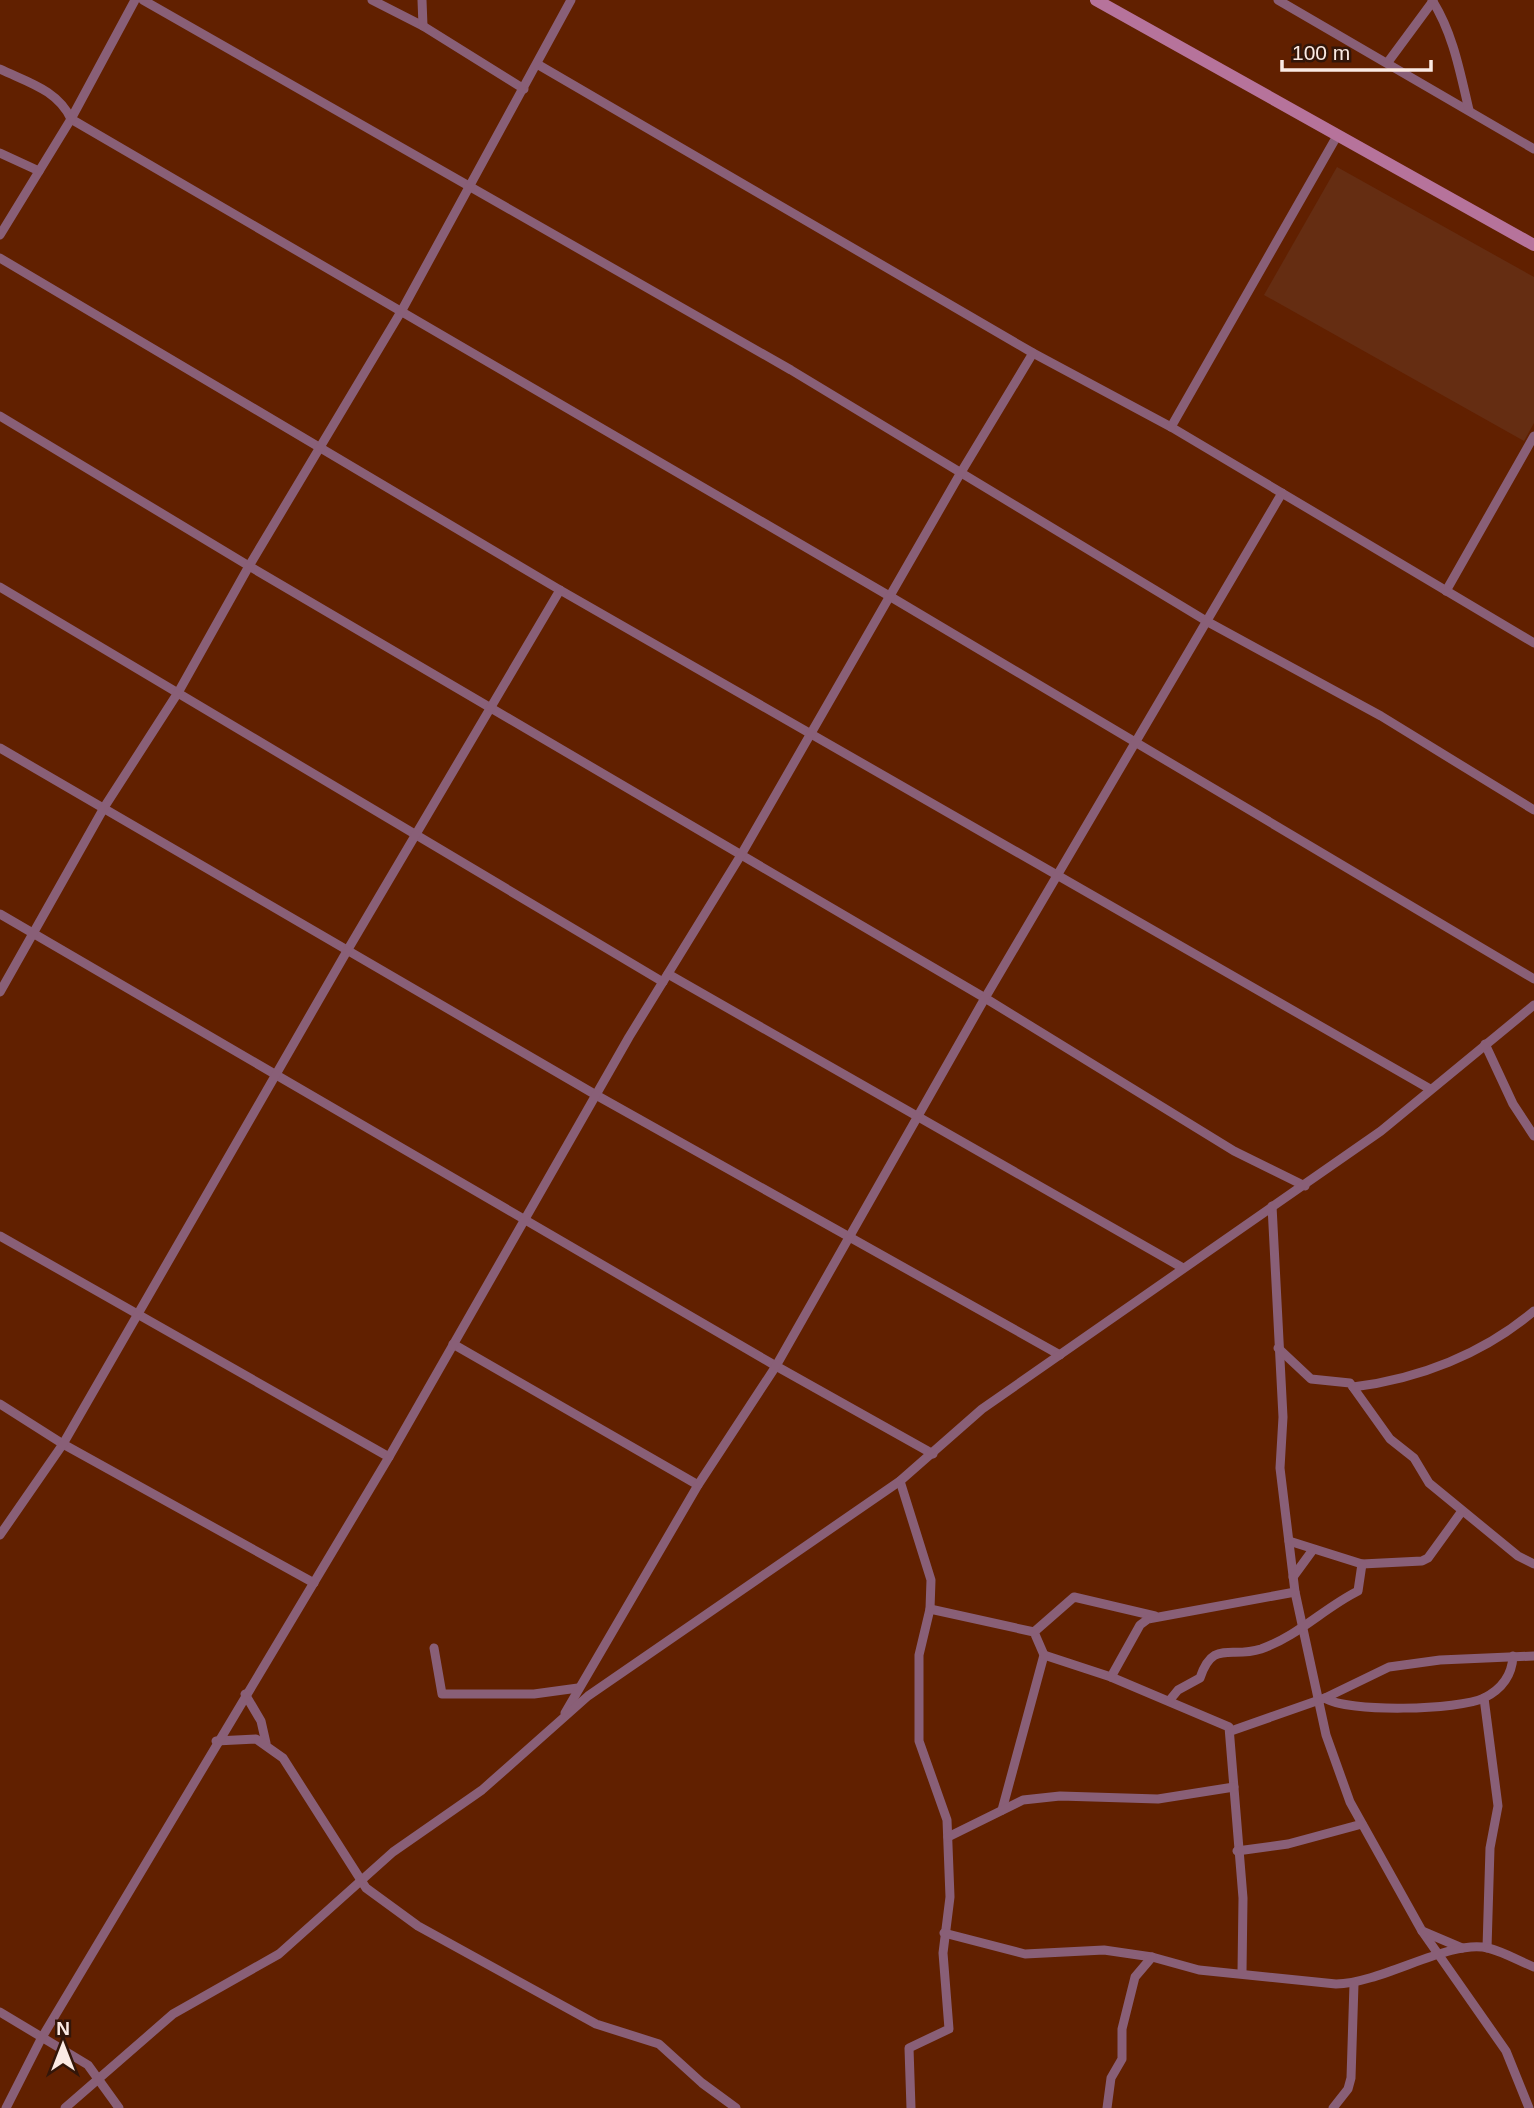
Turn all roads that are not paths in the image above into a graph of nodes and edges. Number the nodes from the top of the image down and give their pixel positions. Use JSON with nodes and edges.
{"nodes":[{"id":1,"x":135,"y":0,"type":"edge"},
{"id":2,"x":143,"y":0,"type":"edge"},
{"id":3,"x":372,"y":0,"type":"edge"},
{"id":4,"x":422,"y":0,"type":"edge"},
{"id":5,"x":571,"y":0,"type":"edge"},
{"id":6,"x":1096,"y":0,"type":"edge"},
{"id":7,"x":1278,"y":0,"type":"edge"},
{"id":8,"x":1432,"y":0,"type":"edge"},
{"id":9,"x":422,"y":26,"type":"junction"},
{"id":10,"x":1388,"y":62,"type":"junction"},
{"id":11,"x":537,"y":64,"type":"junction"},
{"id":12,"x":0,"y":69,"type":"edge"},
{"id":13,"x":524,"y":89,"type":"junction"},
{"id":14,"x":1469,"y":110,"type":"junction"},
{"id":15,"x":71,"y":119,"type":"junction"},
{"id":16,"x":1337,"y":136,"type":"junction"},
{"id":17,"x":1534,"y":149,"type":"edge"},
{"id":18,"x":0,"y":152,"type":"edge"},
{"id":19,"x":39,"y":171,"type":"junction"},
{"id":20,"x":471,"y":186,"type":"junction"},
{"id":21,"x":0,"y":235,"type":"edge"},
{"id":22,"x":1534,"y":244,"type":"edge"},
{"id":23,"x":0,"y":258,"type":"edge"},
{"id":24,"x":402,"y":310,"type":"junction"},
{"id":25,"x":1033,"y":353,"type":"junction"},
{"id":26,"x":0,"y":416,"type":"edge"},
{"id":27,"x":1171,"y":427,"type":"junction"},
{"id":28,"x":1534,"y":436,"type":"edge"},
{"id":29,"x":319,"y":449,"type":"junction"},
{"id":30,"x":960,"y":474,"type":"junction"},
{"id":31,"x":1282,"y":493,"type":"junction"},
{"id":32,"x":249,"y":566,"type":"junction"},
{"id":33,"x":0,"y":587,"type":"edge"},
{"id":34,"x":560,"y":590,"type":"junction"},
{"id":35,"x":1447,"y":590,"type":"junction"},
{"id":36,"x":891,"y":597,"type":"junction"},
{"id":37,"x":1208,"y":622,"type":"junction"},
{"id":38,"x":1534,"y":643,"type":"edge"},
{"id":39,"x":179,"y":691,"type":"junction"},
{"id":40,"x":491,"y":708,"type":"junction"},
{"id":41,"x":809,"y":733,"type":"junction"},
{"id":42,"x":1135,"y":742,"type":"junction"},
{"id":43,"x":0,"y":748,"type":"edge"},
{"id":44,"x":105,"y":806,"type":"junction"},
{"id":45,"x":1534,"y":810,"type":"edge"},
{"id":46,"x":416,"y":836,"type":"junction"},
{"id":47,"x":741,"y":855,"type":"junction"},
{"id":48,"x":1060,"y":877,"type":"junction"},
{"id":49,"x":0,"y":914,"type":"edge"},
{"id":50,"x":34,"y":934,"type":"junction"},
{"id":51,"x":346,"y":951,"type":"junction"},
{"id":52,"x":665,"y":978,"type":"junction"},
{"id":53,"x":1534,"y":979,"type":"edge"},
{"id":54,"x":0,"y":992,"type":"edge"},
{"id":55,"x":985,"y":999,"type":"junction"},
{"id":56,"x":1534,"y":1005,"type":"edge"},
{"id":57,"x":1485,"y":1044,"type":"junction"},
{"id":58,"x":276,"y":1075,"type":"junction"},
{"id":59,"x":1430,"y":1089,"type":"junction"},
{"id":60,"x":596,"y":1095,"type":"junction"},
{"id":61,"x":920,"y":1118,"type":"junction"},
{"id":62,"x":1534,"y":1136,"type":"edge"},
{"id":63,"x":1305,"y":1186,"type":"junction"},
{"id":64,"x":1272,"y":1206,"type":"junction"},
{"id":65,"x":525,"y":1219,"type":"junction"},
{"id":66,"x":0,"y":1236,"type":"edge"},
{"id":67,"x":851,"y":1238,"type":"junction"},
{"id":68,"x":1183,"y":1268,"type":"junction"},
{"id":69,"x":1534,"y":1311,"type":"edge"},
{"id":70,"x":138,"y":1314,"type":"junction"},
{"id":71,"x":453,"y":1343,"type":"junction"},
{"id":72,"x":1278,"y":1348,"type":"junction"},
{"id":73,"x":1060,"y":1355,"type":"junction"},
{"id":74,"x":776,"y":1367,"type":"junction"},
{"id":75,"x":1353,"y":1387,"type":"junction"},
{"id":76,"x":0,"y":1405,"type":"edge"},
{"id":77,"x":63,"y":1444,"type":"junction"},
{"id":78,"x":933,"y":1454,"type":"junction"},
{"id":79,"x":389,"y":1457,"type":"junction"},
{"id":80,"x":900,"y":1481,"type":"junction"},
{"id":81,"x":698,"y":1485,"type":"junction"},
{"id":82,"x":1462,"y":1511,"type":"junction"},
{"id":83,"x":0,"y":1535,"type":"edge"},
{"id":84,"x":1289,"y":1542,"type":"junction"},
{"id":85,"x":1312,"y":1551,"type":"junction"},
{"id":86,"x":1362,"y":1564,"type":"junction"},
{"id":87,"x":1534,"y":1564,"type":"edge"},
{"id":88,"x":1293,"y":1577,"type":"junction"},
{"id":89,"x":314,"y":1583,"type":"junction"},
{"id":90,"x":1295,"y":1591,"type":"junction"},
{"id":91,"x":930,"y":1609,"type":"junction"},
{"id":92,"x":1157,"y":1616,"type":"junction"},
{"id":93,"x":1303,"y":1628,"type":"junction"},
{"id":94,"x":1034,"y":1632,"type":"junction"},
{"id":95,"x":434,"y":1648,"type":"dead end"},
{"id":96,"x":1044,"y":1655,"type":"junction"},
{"id":97,"x":1513,"y":1656,"type":"junction"},
{"id":98,"x":1534,"y":1656,"type":"edge"},
{"id":99,"x":1111,"y":1677,"type":"junction"},
{"id":100,"x":578,"y":1688,"type":"junction"},
{"id":101,"x":245,"y":1694,"type":"junction"},
{"id":102,"x":1483,"y":1698,"type":"junction"},
{"id":103,"x":1321,"y":1699,"type":"junction"},
{"id":104,"x":1169,"y":1701,"type":"junction"},
{"id":105,"x":563,"y":1717,"type":"junction"},
{"id":106,"x":1231,"y":1731,"type":"junction"},
{"id":107,"x":216,"y":1741,"type":"junction"},
{"id":108,"x":266,"y":1743,"type":"junction"},
{"id":109,"x":1234,"y":1787,"type":"junction"},
{"id":110,"x":1002,"y":1810,"type":"junction"},
{"id":111,"x":1362,"y":1825,"type":"junction"},
{"id":112,"x":948,"y":1836,"type":"junction"},
{"id":113,"x":1237,"y":1851,"type":"junction"},
{"id":114,"x":361,"y":1880,"type":"junction"},
{"id":115,"x":1422,"y":1931,"type":"junction"},
{"id":116,"x":944,"y":1933,"type":"junction"},
{"id":117,"x":1462,"y":1948,"type":"junction"},
{"id":118,"x":1487,"y":1948,"type":"junction"},
{"id":119,"x":1438,"y":1956,"type":"junction"},
{"id":120,"x":1152,"y":1957,"type":"junction"},
{"id":121,"x":1534,"y":1967,"type":"edge"},
{"id":122,"x":1242,"y":1972,"type":"junction"},
{"id":123,"x":1354,"y":1984,"type":"junction"},
{"id":124,"x":0,"y":2012,"type":"edge"},
{"id":125,"x":41,"y":2039,"type":"junction"},
{"id":126,"x":97,"y":2078,"type":"junction"},
{"id":127,"x":6,"y":2108,"type":"edge"},
{"id":128,"x":65,"y":2108,"type":"edge"},
{"id":129,"x":119,"y":2108,"type":"edge"},
{"id":130,"x":736,"y":2108,"type":"edge"},
{"id":131,"x":911,"y":2108,"type":"edge"},
{"id":132,"x":1107,"y":2108,"type":"edge"},
{"id":133,"x":1333,"y":2108,"type":"edge"},
{"id":134,"x":1529,"y":2108,"type":"edge"}],
"edges":[{"from":1,"to":15,"type":"street"},
{"from":2,"to":20,"type":"street"},
{"from":3,"to":9,"type":"street"},
{"from":4,"to":9,"type":"street"},
{"from":5,"to":11,"type":"street"},
{"from":6,"to":16,"type":"main road"},
{"from":7,"to":10,"type":"street"},
{"from":8,"to":10,"type":"street"},
{"from":8,"to":14,"type":"street"},
{"from":9,"to":13,"type":"street"},
{"from":10,"to":14,"type":"street"},
{"from":11,"to":13,"type":"street"},
{"from":11,"to":25,"type":"street"},
{"from":12,"to":15,"type":"street"},
{"from":13,"to":20,"type":"street"},
{"from":14,"to":17,"type":"street"},
{"from":15,"to":19,"type":"street"},
{"from":15,"to":24,"type":"street"},
{"from":16,"to":22,"type":"main road"},
{"from":16,"to":27,"type":"street"},
{"from":18,"to":19,"type":"street"},
{"from":19,"to":21,"type":"street"},
{"from":20,"to":24,"type":"street"},
{"from":20,"to":30,"type":"street"},
{"from":23,"to":29,"type":"street"},
{"from":24,"to":29,"type":"street"},
{"from":24,"to":36,"type":"street"},
{"from":25,"to":27,"type":"street"},
{"from":25,"to":30,"type":"street"},
{"from":26,"to":32,"type":"street"},
{"from":27,"to":31,"type":"street"},
{"from":28,"to":35,"type":"street"},
{"from":29,"to":32,"type":"street"},
{"from":29,"to":34,"type":"street"},
{"from":30,"to":36,"type":"street"},
{"from":30,"to":37,"type":"street"},
{"from":31,"to":35,"type":"street"},
{"from":31,"to":37,"type":"street"},
{"from":32,"to":39,"type":"street"},
{"from":32,"to":40,"type":"street"},
{"from":33,"to":39,"type":"street"},
{"from":34,"to":40,"type":"street"},
{"from":34,"to":41,"type":"street"},
{"from":35,"to":38,"type":"street"},
{"from":36,"to":41,"type":"street"},
{"from":36,"to":42,"type":"street"},
{"from":37,"to":42,"type":"street"},
{"from":37,"to":45,"type":"street"},
{"from":39,"to":44,"type":"street"},
{"from":39,"to":46,"type":"street"},
{"from":40,"to":46,"type":"street"},
{"from":40,"to":47,"type":"street"},
{"from":41,"to":47,"type":"street"},
{"from":41,"to":48,"type":"street"},
{"from":42,"to":48,"type":"street"},
{"from":42,"to":53,"type":"street"},
{"from":43,"to":44,"type":"street"},
{"from":44,"to":50,"type":"street"},
{"from":44,"to":51,"type":"street"},
{"from":46,"to":51,"type":"street"},
{"from":46,"to":52,"type":"street"},
{"from":47,"to":52,"type":"street"},
{"from":47,"to":55,"type":"street"},
{"from":48,"to":55,"type":"street"},
{"from":48,"to":59,"type":"street"},
{"from":49,"to":50,"type":"street"},
{"from":50,"to":54,"type":"street"},
{"from":50,"to":58,"type":"street"},
{"from":51,"to":58,"type":"street"},
{"from":51,"to":60,"type":"street"},
{"from":52,"to":60,"type":"street"},
{"from":52,"to":61,"type":"street"},
{"from":55,"to":61,"type":"street"},
{"from":55,"to":63,"type":"street"},
{"from":56,"to":57,"type":"street"},
{"from":57,"to":59,"type":"street"},
{"from":57,"to":62,"type":"street"},
{"from":58,"to":65,"type":"street"},
{"from":58,"to":70,"type":"street"},
{"from":59,"to":63,"type":"street"},
{"from":60,"to":65,"type":"street"},
{"from":60,"to":67,"type":"street"},
{"from":61,"to":67,"type":"street"},
{"from":61,"to":68,"type":"street"},
{"from":63,"to":64,"type":"street"},
{"from":64,"to":68,"type":"street"},
{"from":64,"to":72,"type":"street"},
{"from":65,"to":71,"type":"street"},
{"from":65,"to":74,"type":"street"},
{"from":66,"to":70,"type":"street"},
{"from":67,"to":73,"type":"street"},
{"from":67,"to":74,"type":"street"},
{"from":68,"to":73,"type":"street"},
{"from":69,"to":75,"type":"street"},
{"from":70,"to":77,"type":"street"},
{"from":70,"to":79,"type":"street"},
{"from":71,"to":79,"type":"street"},
{"from":71,"to":81,"type":"street"},
{"from":72,"to":75,"type":"street"},
{"from":72,"to":84,"type":"street"},
{"from":73,"to":78,"type":"street"},
{"from":74,"to":78,"type":"street"},
{"from":74,"to":81,"type":"street"},
{"from":75,"to":82,"type":"street"},
{"from":76,"to":77,"type":"street"},
{"from":77,"to":83,"type":"street"},
{"from":77,"to":89,"type":"street"},
{"from":78,"to":80,"type":"street"},
{"from":79,"to":89,"type":"street"},
{"from":80,"to":91,"type":"street"},
{"from":80,"to":105,"type":"street"},
{"from":81,"to":100,"type":"street"},
{"from":82,"to":86,"type":"street"},
{"from":82,"to":87,"type":"street"},
{"from":84,"to":85,"type":"street"},
{"from":84,"to":88,"type":"street"},
{"from":85,"to":86,"type":"street"},
{"from":85,"to":88,"type":"street"},
{"from":86,"to":93,"type":"street"},
{"from":88,"to":90,"type":"street"},
{"from":89,"to":101,"type":"street"},
{"from":90,"to":92,"type":"street"},
{"from":90,"to":93,"type":"street"},
{"from":91,"to":94,"type":"street"},
{"from":91,"to":112,"type":"street"},
{"from":92,"to":94,"type":"street"},
{"from":92,"to":99,"type":"street"},
{"from":93,"to":103,"type":"street"},
{"from":93,"to":104,"type":"street"},
{"from":94,"to":96,"type":"street"},
{"from":95,"to":100,"type":"street"},
{"from":96,"to":99,"type":"street"},
{"from":96,"to":110,"type":"street"},
{"from":97,"to":98,"type":"street"},
{"from":97,"to":102,"type":"street"},
{"from":97,"to":103,"type":"street"},
{"from":99,"to":104,"type":"street"},
{"from":100,"to":105,"type":"street"},
{"from":101,"to":107,"type":"street"},
{"from":101,"to":108,"type":"street"},
{"from":102,"to":103,"type":"street"},
{"from":102,"to":118,"type":"street"},
{"from":103,"to":106,"type":"street"},
{"from":103,"to":111,"type":"street"},
{"from":104,"to":106,"type":"street"},
{"from":105,"to":114,"type":"street"},
{"from":106,"to":109,"type":"street"},
{"from":107,"to":108,"type":"street"},
{"from":107,"to":125,"type":"street"},
{"from":108,"to":114,"type":"street"},
{"from":109,"to":110,"type":"street"},
{"from":109,"to":113,"type":"street"},
{"from":110,"to":112,"type":"street"},
{"from":111,"to":113,"type":"street"},
{"from":111,"to":115,"type":"street"},
{"from":112,"to":116,"type":"street"},
{"from":113,"to":122,"type":"street"},
{"from":114,"to":126,"type":"street"},
{"from":114,"to":130,"type":"street"},
{"from":115,"to":117,"type":"street"},
{"from":115,"to":119,"type":"street"},
{"from":116,"to":120,"type":"street"},
{"from":116,"to":131,"type":"street"},
{"from":117,"to":118,"type":"street"},
{"from":117,"to":119,"type":"street"},
{"from":118,"to":121,"type":"street"},
{"from":119,"to":123,"type":"street"},
{"from":119,"to":134,"type":"street"},
{"from":120,"to":122,"type":"street"},
{"from":120,"to":132,"type":"street"},
{"from":122,"to":123,"type":"street"},
{"from":123,"to":133,"type":"street"},
{"from":124,"to":125,"type":"street"},
{"from":125,"to":126,"type":"street"},
{"from":125,"to":127,"type":"street"},
{"from":126,"to":128,"type":"street"},
{"from":126,"to":129,"type":"street"}]}
